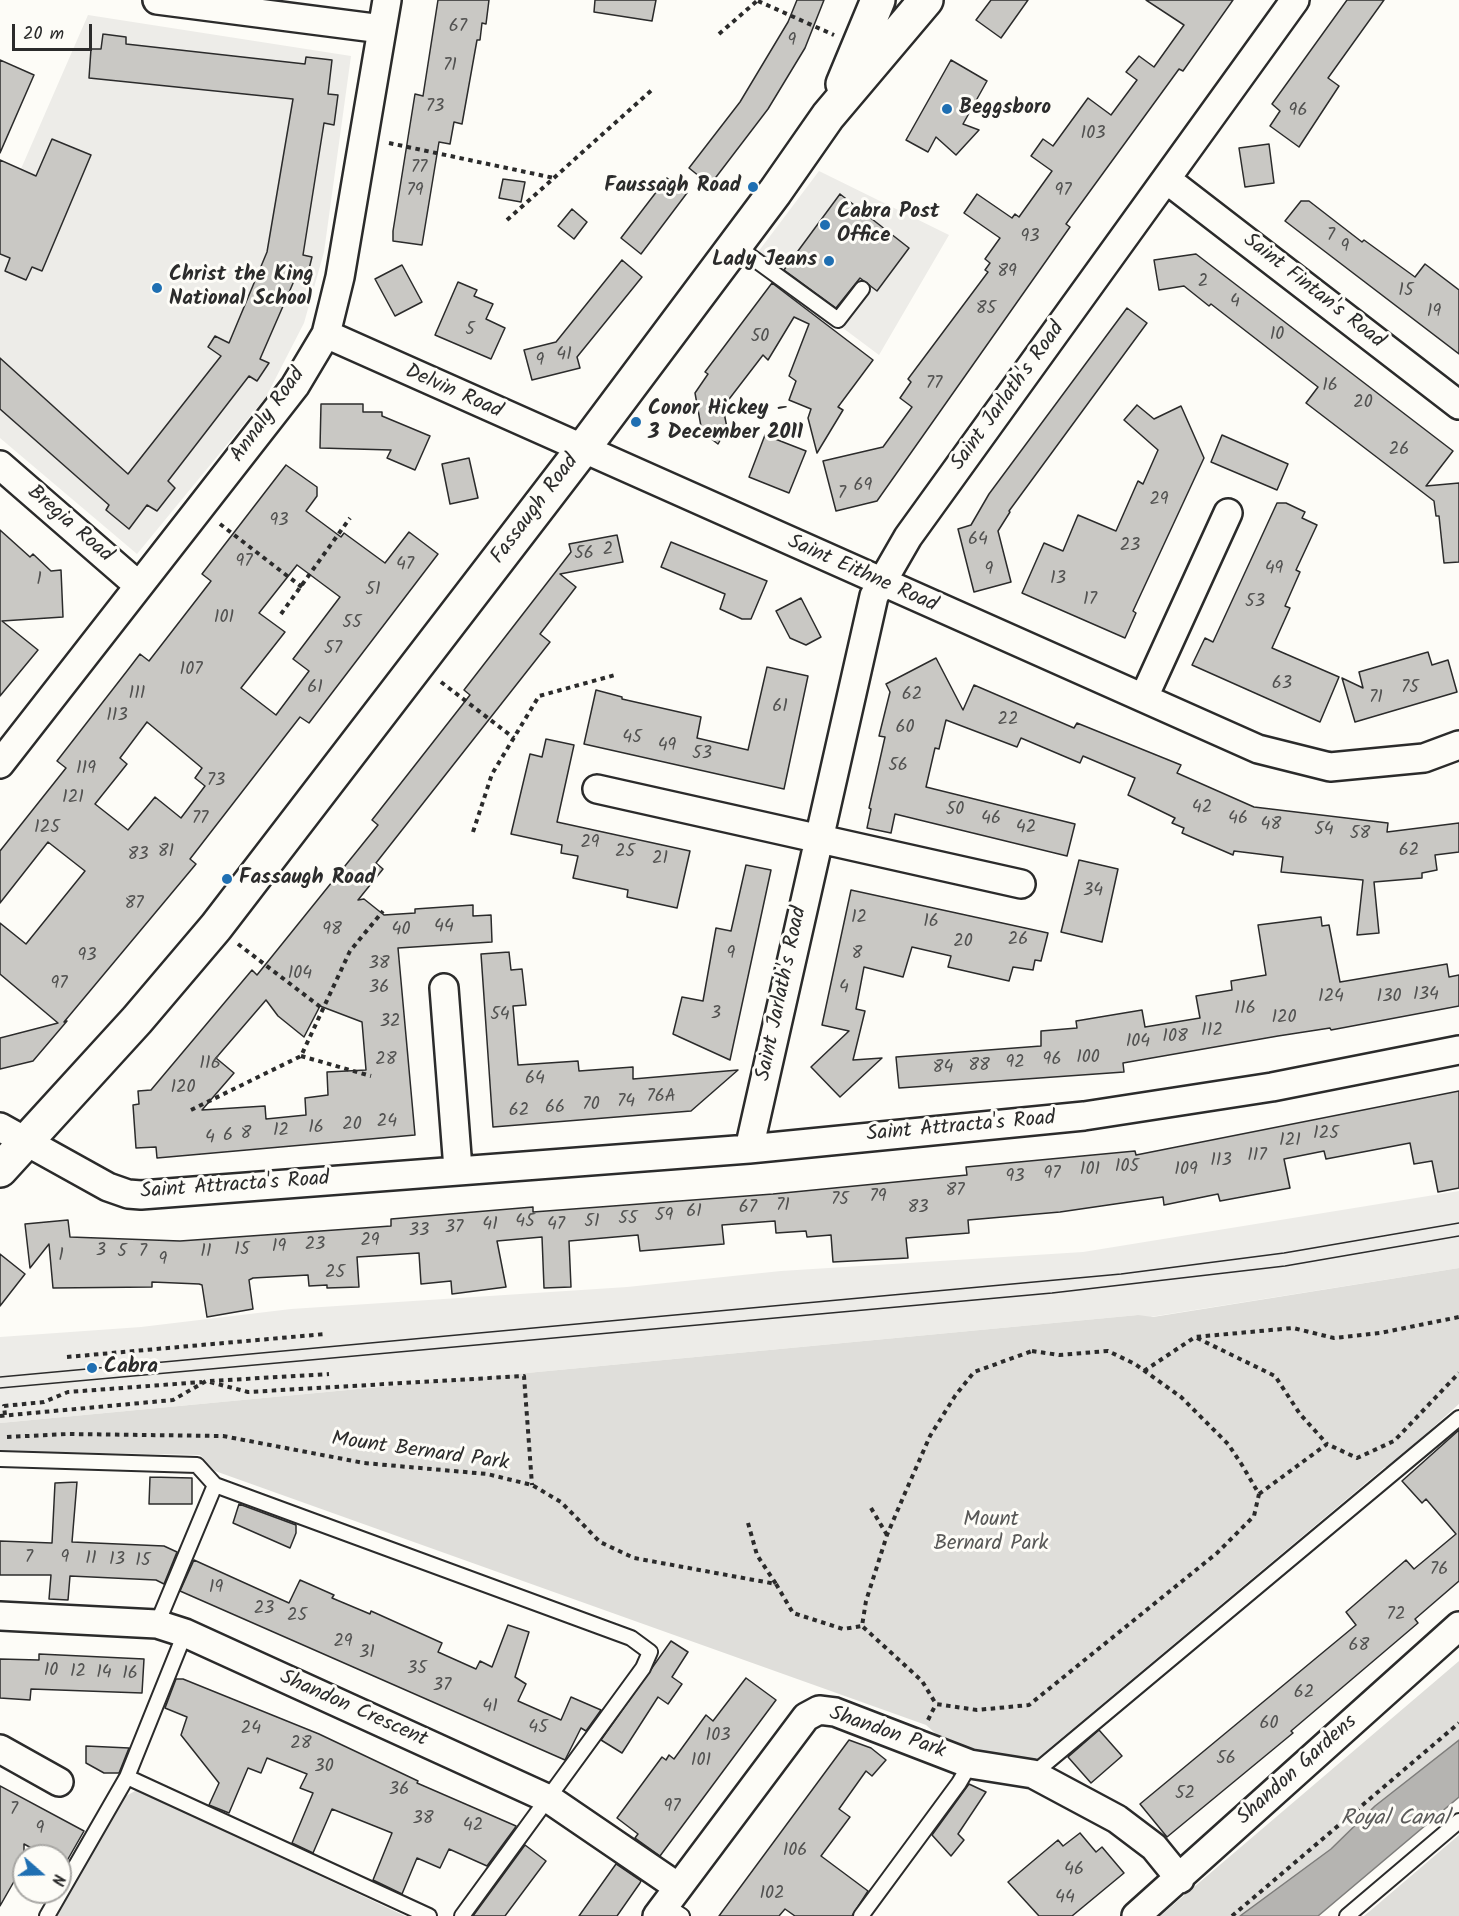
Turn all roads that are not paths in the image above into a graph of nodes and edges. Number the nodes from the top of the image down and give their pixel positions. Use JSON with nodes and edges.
{"nodes":[{"id":1,"x":157,"y":0,"type":"edge"},
{"id":2,"x":387,"y":0,"type":"edge"},
{"id":3,"x":878,"y":0,"type":"edge"},
{"id":4,"x":926,"y":0,"type":"edge"},
{"id":5,"x":1295,"y":0,"type":"edge"},
{"id":6,"x":382,"y":29,"type":"junction"},
{"id":7,"x":828,"y":116,"type":"junction"},
{"id":8,"x":1166,"y":178,"type":"junction"},
{"id":9,"x":735,"y":245,"type":"junction"},
{"id":10,"x":862,"y":289,"type":"dead end"},
{"id":11,"x":326,"y":334,"type":"junction"},
{"id":12,"x":1459,"y":405,"type":"edge"},
{"id":13,"x":582,"y":450,"type":"junction"},
{"id":14,"x":0,"y":465,"type":"edge"},
{"id":15,"x":1228,"y":513,"type":"dead end"},
{"id":16,"x":880,"y":583,"type":"junction"},
{"id":17,"x":138,"y":585,"type":"junction"},
{"id":18,"x":1144,"y":698,"type":"junction"},
{"id":19,"x":1459,"y":745,"type":"edge"},
{"id":20,"x":0,"y":764,"type":"edge"},
{"id":21,"x":597,"y":789,"type":"dead end"},
{"id":22,"x":818,"y":839,"type":"junction"},
{"id":23,"x":1021,"y":884,"type":"dead end"},
{"id":24,"x":444,"y":988,"type":"dead end"},
{"id":25,"x":1459,"y":1050,"type":"edge"},
{"id":26,"x":13,"y":1134,"type":"edge"},
{"id":27,"x":749,"y":1149,"type":"junction"},
{"id":28,"x":458,"y":1169,"type":"junction"},
{"id":29,"x":0,"y":1170,"type":"edge"},
{"id":30,"x":1459,"y":1418,"type":"edge"},
{"id":31,"x":0,"y":1459,"type":"edge"},
{"id":32,"x":215,"y":1485,"type":"junction"},
{"id":33,"x":0,"y":1616,"type":"edge"},
{"id":34,"x":157,"y":1624,"type":"junction"},
{"id":35,"x":1459,"y":1626,"type":"edge"},
{"id":36,"x":185,"y":1633,"type":"junction"},
{"id":37,"x":0,"y":1749,"type":"edge"},
{"id":38,"x":970,"y":1764,"type":"junction"},
{"id":39,"x":1033,"y":1774,"type":"junction"},
{"id":40,"x":127,"y":1777,"type":"junction"},
{"id":41,"x":59,"y":1782,"type":"dead end"},
{"id":42,"x":549,"y":1799,"type":"junction"},
{"id":43,"x":1459,"y":1821,"type":"edge"},
{"id":44,"x":1180,"y":1879,"type":"junction"},
{"id":45,"x":671,"y":1906,"type":"edge"},
{"id":46,"x":47,"y":1916,"type":"edge"},
{"id":47,"x":429,"y":1916,"type":"edge"},
{"id":48,"x":462,"y":1916,"type":"edge"},
{"id":49,"x":861,"y":1916,"type":"edge"},
{"id":50,"x":1136,"y":1916,"type":"edge"},
{"id":51,"x":1347,"y":1916,"type":"edge"}],
"edges":[{"from":1,"to":6,"type":"street"},
{"from":2,"to":6,"type":"street","name":"Annaly Road"},
{"from":3,"to":7,"type":"street","name":"Fassaugh Road"},
{"from":4,"to":7,"type":"street","name":"Fassaugh Road"},
{"from":5,"to":8,"type":"street","name":"Saint Jarlath's Road"},
{"from":6,"to":11,"type":"street","name":"Annaly Road"},
{"from":7,"to":9,"type":"street","name":"Fassaugh Road"},
{"from":8,"to":12,"type":"street","name":"Saint Fintan's Road"},
{"from":8,"to":16,"type":"street","name":"Saint Jarlath's Road"},
{"from":9,"to":10,"type":"lane"},
{"from":9,"to":13,"type":"street","name":"Fassaugh Road"},
{"from":11,"to":13,"type":"street","name":"Delvin Road"},
{"from":11,"to":17,"type":"street","name":"Annaly Road"},
{"from":13,"to":16,"type":"street","name":"Saint Eithne Road"},
{"from":13,"to":26,"type":"street","name":"Fassaugh Road"},
{"from":14,"to":17,"type":"street","name":"Bregia Road"},
{"from":15,"to":18,"type":"street"},
{"from":16,"to":18,"type":"street","name":"Saint Eithne Road"},
{"from":16,"to":22,"type":"street","name":"Saint Jarlath's Road"},
{"from":17,"to":20,"type":"street","name":"Annaly Road"},
{"from":18,"to":19,"type":"street","name":"Saint Eithne Road"},
{"from":21,"to":22,"type":"street"},
{"from":22,"to":23,"type":"street"},
{"from":22,"to":27,"type":"street","name":"Saint Jarlath's Road"},
{"from":24,"to":28,"type":"street"},
{"from":25,"to":27,"type":"street","name":"Saint Attracta's Road"},
{"from":26,"to":28,"type":"street","name":"Saint Attracta's Road"},
{"from":26,"to":29,"type":"street","name":"Fassaugh Road"},
{"from":27,"to":28,"type":"street","name":"Saint Attracta's Road"},
{"from":30,"to":39,"type":"lane"},
{"from":31,"to":32,"type":"lane"},
{"from":32,"to":34,"type":"lane"},
{"from":32,"to":42,"type":"lane"},
{"from":33,"to":34,"type":"street","name":"Shandon Crescent"},
{"from":34,"to":36,"type":"street","name":"Shandon Crescent"},
{"from":35,"to":44,"type":"street","name":"Shandon Gardens"},
{"from":36,"to":40,"type":"lane"},
{"from":36,"to":42,"type":"street","name":"Shandon Crescent"},
{"from":37,"to":41,"type":"street"},
{"from":38,"to":39,"type":"street","name":"Shandon Park"},
{"from":38,"to":45,"type":"street","name":"Shandon Park"},
{"from":38,"to":49,"type":"lane"},
{"from":39,"to":44,"type":"street","name":"Shandon Park"},
{"from":40,"to":46,"type":"lane"},
{"from":40,"to":47,"type":"lane"},
{"from":42,"to":45,"type":"street","name":"Shandon Crescent"},
{"from":42,"to":48,"type":"lane"},
{"from":43,"to":51,"type":"lane"},
{"from":44,"to":50,"type":"street","name":"Shandon Gardens"}]}
